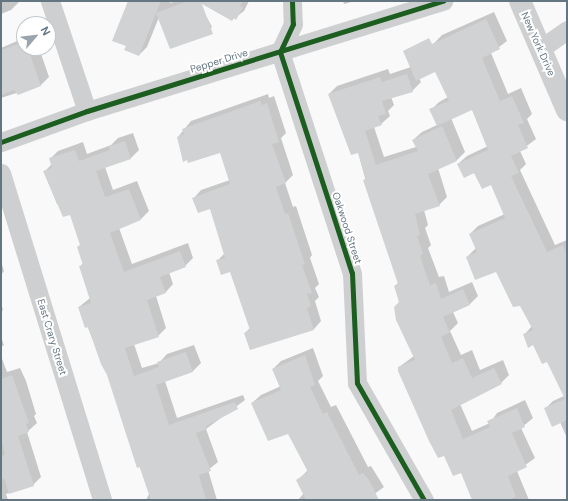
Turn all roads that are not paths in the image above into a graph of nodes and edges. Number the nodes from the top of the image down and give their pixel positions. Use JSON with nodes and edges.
{"nodes":[{"id":1,"x":50,"y":1,"type":"edge"},
{"id":2,"x":292,"y":1,"type":"edge"},
{"id":3,"x":443,"y":1,"type":"edge"},
{"id":4,"x":520,"y":1,"type":"edge"},
{"id":5,"x":567,"y":30,"type":"edge"},
{"id":6,"x":540,"y":49,"type":"junction"},
{"id":7,"x":280,"y":52,"type":"junction"},
{"id":8,"x":567,"y":110,"type":"edge"},
{"id":9,"x":87,"y":111,"type":"junction"},
{"id":10,"x":1,"y":142,"type":"edge"},
{"id":11,"x":1,"y":173,"type":"edge"},
{"id":12,"x":102,"y":500,"type":"edge"},
{"id":13,"x":424,"y":500,"type":"edge"}],
"edges":[{"from":1,"to":9,"type":"street"},
{"from":2,"to":7,"type":"street"},
{"from":3,"to":7,"type":"street","name":"Pepper Drive"},
{"from":4,"to":6,"type":"street","name":"New York Drive"},
{"from":5,"to":6,"type":"street"},
{"from":6,"to":8,"type":"street","name":"New York Drive"},
{"from":7,"to":9,"type":"street","name":"Pepper Drive"},
{"from":7,"to":13,"type":"street","name":"Oakwood Street"},
{"from":9,"to":10,"type":"street","name":"Pepper Drive"},
{"from":11,"to":12,"type":"street","name":"East Crary Street"}]}
